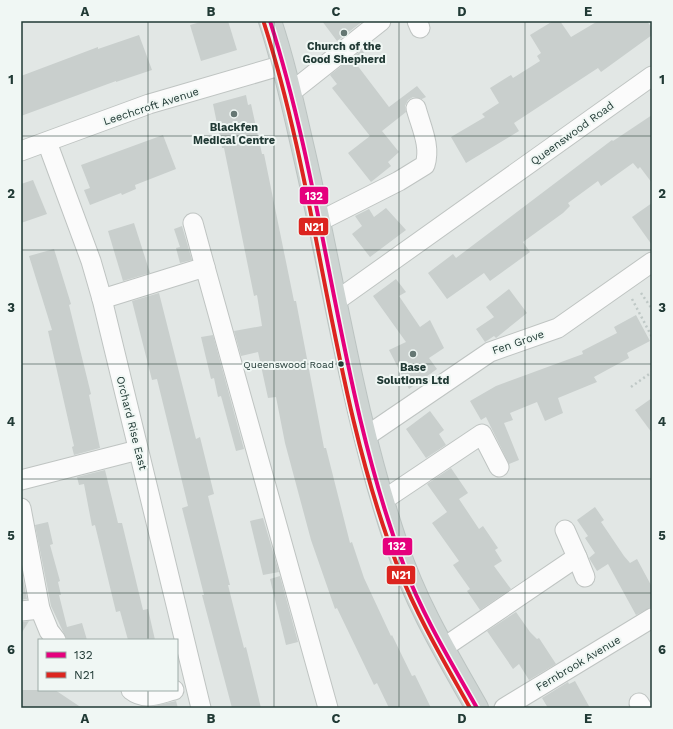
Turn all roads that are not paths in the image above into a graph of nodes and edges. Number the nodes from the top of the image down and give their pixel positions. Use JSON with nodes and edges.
{"nodes":[{"id":1,"x":270,"y":21,"type":"edge"},
{"id":2,"x":381,"y":21,"type":"edge"},
{"id":3,"x":283,"y":66,"type":"junction"},
{"id":4,"x":652,"y":76,"type":"edge"},
{"id":5,"x":290,"y":93,"type":"junction"},
{"id":6,"x":416,"y":108,"type":"dead end"},
{"id":7,"x":46,"y":142,"type":"junction"},
{"id":8,"x":21,"y":151,"type":"edge"},
{"id":9,"x":320,"y":221,"type":"junction"},
{"id":10,"x":193,"y":223,"type":"dead end"},
{"id":11,"x":652,"y":262,"type":"edge"},
{"id":12,"x":205,"y":267,"type":"junction"},
{"id":13,"x":102,"y":299,"type":"junction"},
{"id":14,"x":336,"y":301,"type":"junction"},
{"id":15,"x":365,"y":437,"type":"junction"},
{"id":16,"x":138,"y":450,"type":"junction"},
{"id":17,"x":499,"y":467,"type":"dead end"},
{"id":18,"x":21,"y":480,"type":"edge"},
{"id":19,"x":382,"y":502,"type":"junction"},
{"id":20,"x":21,"y":508,"type":"edge"},
{"id":21,"x":565,"y":530,"type":"dead end"},
{"id":22,"x":577,"y":557,"type":"junction"},
{"id":23,"x":585,"y":577,"type":"dead end"},
{"id":24,"x":40,"y":609,"type":"junction"},
{"id":25,"x":21,"y":611,"type":"edge"},
{"id":26,"x":652,"y":618,"type":"edge"},
{"id":27,"x":55,"y":639,"type":"edge"},
{"id":28,"x":443,"y":648,"type":"junction"},
{"id":29,"x":195,"y":685,"type":"junction"},
{"id":30,"x":178,"y":689,"type":"edge"},
{"id":31,"x":132,"y":691,"type":"edge"},
{"id":32,"x":171,"y":691,"type":"edge"},
{"id":33,"x":201,"y":708,"type":"edge"},
{"id":34,"x":328,"y":708,"type":"edge"},
{"id":35,"x":477,"y":708,"type":"edge"},
{"id":36,"x":504,"y":708,"type":"edge"}],
"edges":[{"from":1,"to":3,"type":"main road"},
{"from":2,"to":5,"type":"street"},
{"from":3,"to":5,"type":"main road"},
{"from":3,"to":7,"type":"street","name":"Leechcroft Avenue"},
{"from":4,"to":14,"type":"street","name":"Queenswood Road"},
{"from":5,"to":9,"type":"main road"},
{"from":6,"to":9,"type":"street"},
{"from":7,"to":8,"type":"street","name":"Leechcroft Avenue"},
{"from":7,"to":13,"type":"street","name":"Orchard Rise East"},
{"from":9,"to":14,"type":"main road"},
{"from":10,"to":12,"type":"street"},
{"from":11,"to":15,"type":"street","name":"Fen Grove"},
{"from":12,"to":13,"type":"street"},
{"from":12,"to":34,"type":"street"},
{"from":13,"to":16,"type":"street","name":"Orchard Rise East"},
{"from":14,"to":15,"type":"main road"},
{"from":15,"to":19,"type":"main road"},
{"from":16,"to":18,"type":"street"},
{"from":16,"to":29,"type":"street","name":"Orchard Rise East"},
{"from":17,"to":19,"type":"street"},
{"from":19,"to":28,"type":"main road"},
{"from":20,"to":24,"type":"street"},
{"from":21,"to":22,"type":"street"},
{"from":22,"to":23,"type":"street"},
{"from":22,"to":28,"type":"street"},
{"from":24,"to":25,"type":"street"},
{"from":24,"to":27,"type":"street"},
{"from":26,"to":36,"type":"street","name":"Fernbrook Avenue"},
{"from":28,"to":35,"type":"main road"},
{"from":29,"to":30,"type":"street"},
{"from":29,"to":33,"type":"street","name":"Orchard Rise East"},
{"from":31,"to":32,"type":"street"}]}
